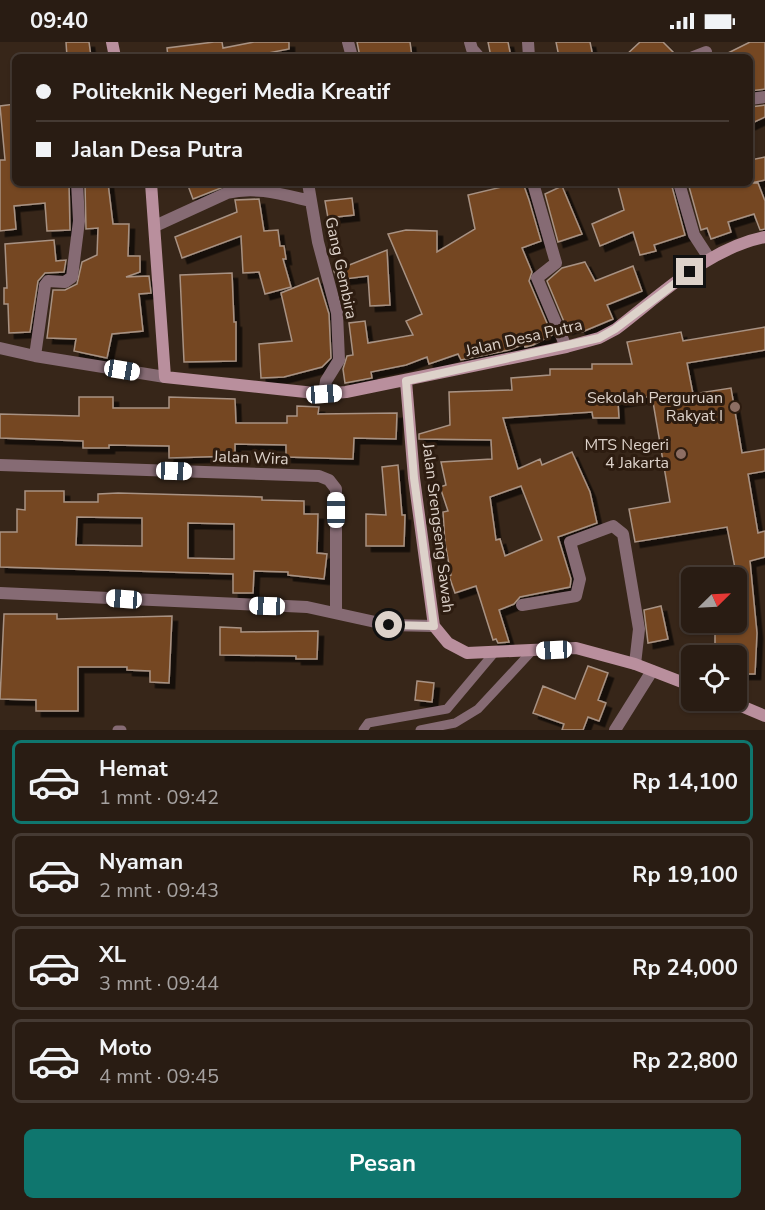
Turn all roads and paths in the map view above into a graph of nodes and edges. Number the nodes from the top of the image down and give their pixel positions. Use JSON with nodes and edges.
{"nodes":[{"id":1,"x":706,"y":52,"type":"dead end"},
{"id":2,"x":701,"y":54,"type":"edge"},
{"id":3,"x":77,"y":186,"type":"edge"},
{"id":4,"x":151,"y":186,"type":"edge"},
{"id":5,"x":308,"y":186,"type":"edge"},
{"id":6,"x":534,"y":186,"type":"edge"},
{"id":7,"x":681,"y":186,"type":"edge"},
{"id":8,"x":310,"y":201,"type":"junction"},
{"id":9,"x":155,"y":226,"type":"junction"},
{"id":10,"x":765,"y":237,"type":"edge"},
{"id":11,"x":709,"y":258,"type":"junction"},
{"id":12,"x":566,"y":347,"type":"junction"},
{"id":13,"x":0,"y":348,"type":"edge"},
{"id":14,"x":35,"y":356,"type":"junction"},
{"id":15,"x":165,"y":377,"type":"junction"},
{"id":16,"x":406,"y":381,"type":"junction"},
{"id":17,"x":324,"y":394,"type":"junction"},
{"id":18,"x":0,"y":465,"type":"edge"},
{"id":19,"x":0,"y":593,"type":"edge"},
{"id":20,"x":522,"y":605,"type":"dead end"},
{"id":21,"x":336,"y":614,"type":"junction"},
{"id":22,"x":434,"y":626,"type":"junction"},
{"id":23,"x":532,"y":651,"type":"junction"},
{"id":24,"x":494,"y":653,"type":"junction"},
{"id":25,"x":635,"y":664,"type":"junction"},
{"id":26,"x":652,"y":671,"type":"junction"},
{"id":27,"x":681,"y":682,"type":"edge"},
{"id":28,"x":747,"y":708,"type":"edge"},
{"id":29,"x":431,"y":712,"type":"junction"},
{"id":30,"x":765,"y":716,"type":"edge"},
{"id":31,"x":432,"y":729,"type":"edge"},
{"id":32,"x":117,"y":730,"type":"edge"},
{"id":33,"x":122,"y":730,"type":"edge"},
{"id":34,"x":363,"y":730,"type":"edge"},
{"id":35,"x":420,"y":730,"type":"edge"},
{"id":36,"x":615,"y":730,"type":"edge"}],
"edges":[{"from":1,"to":2,"type":"street"},
{"from":3,"to":14,"type":"street"},
{"from":4,"to":9,"type":"street"},
{"from":5,"to":8,"type":"street","name":"Gang Gembira"},
{"from":6,"to":12,"type":"street"},
{"from":7,"to":11,"type":"street"},
{"from":8,"to":9,"type":"street"},
{"from":8,"to":17,"type":"street","name":"Gang Gembira"},
{"from":9,"to":15,"type":"street"},
{"from":10,"to":11,"type":"street","name":"Jalan Desa Putra"},
{"from":11,"to":12,"type":"street","name":"Jalan Desa Putra"},
{"from":12,"to":16,"type":"street","name":"Jalan Desa Putra"},
{"from":13,"to":14,"type":"street"},
{"from":14,"to":15,"type":"street"},
{"from":15,"to":17,"type":"street"},
{"from":16,"to":17,"type":"street"},
{"from":16,"to":22,"type":"street","name":"Jalan Srengseng Sawah"},
{"from":18,"to":21,"type":"street","name":"Jalan Wira"},
{"from":19,"to":21,"type":"street"},
{"from":20,"to":25,"type":"street"},
{"from":21,"to":22,"type":"street"},
{"from":22,"to":24,"type":"street","name":"Jalan Srengseng Sawah"},
{"from":23,"to":24,"type":"street","name":"Jalan Srengseng Sawah"},
{"from":23,"to":25,"type":"street","name":"Jalan Srengseng Sawah"},
{"from":23,"to":31,"type":"lane"},
{"from":24,"to":29,"type":"lane"},
{"from":25,"to":26,"type":"street","name":"Jalan Srengseng Sawah"},
{"from":26,"to":27,"type":"street","name":"Jalan Srengseng Sawah"},
{"from":26,"to":36,"type":"street"},
{"from":28,"to":30,"type":"street"},
{"from":29,"to":31,"type":"lane"},
{"from":29,"to":34,"type":"lane"},
{"from":31,"to":35,"type":"lane"},
{"from":32,"to":33,"type":"lane"}]}
